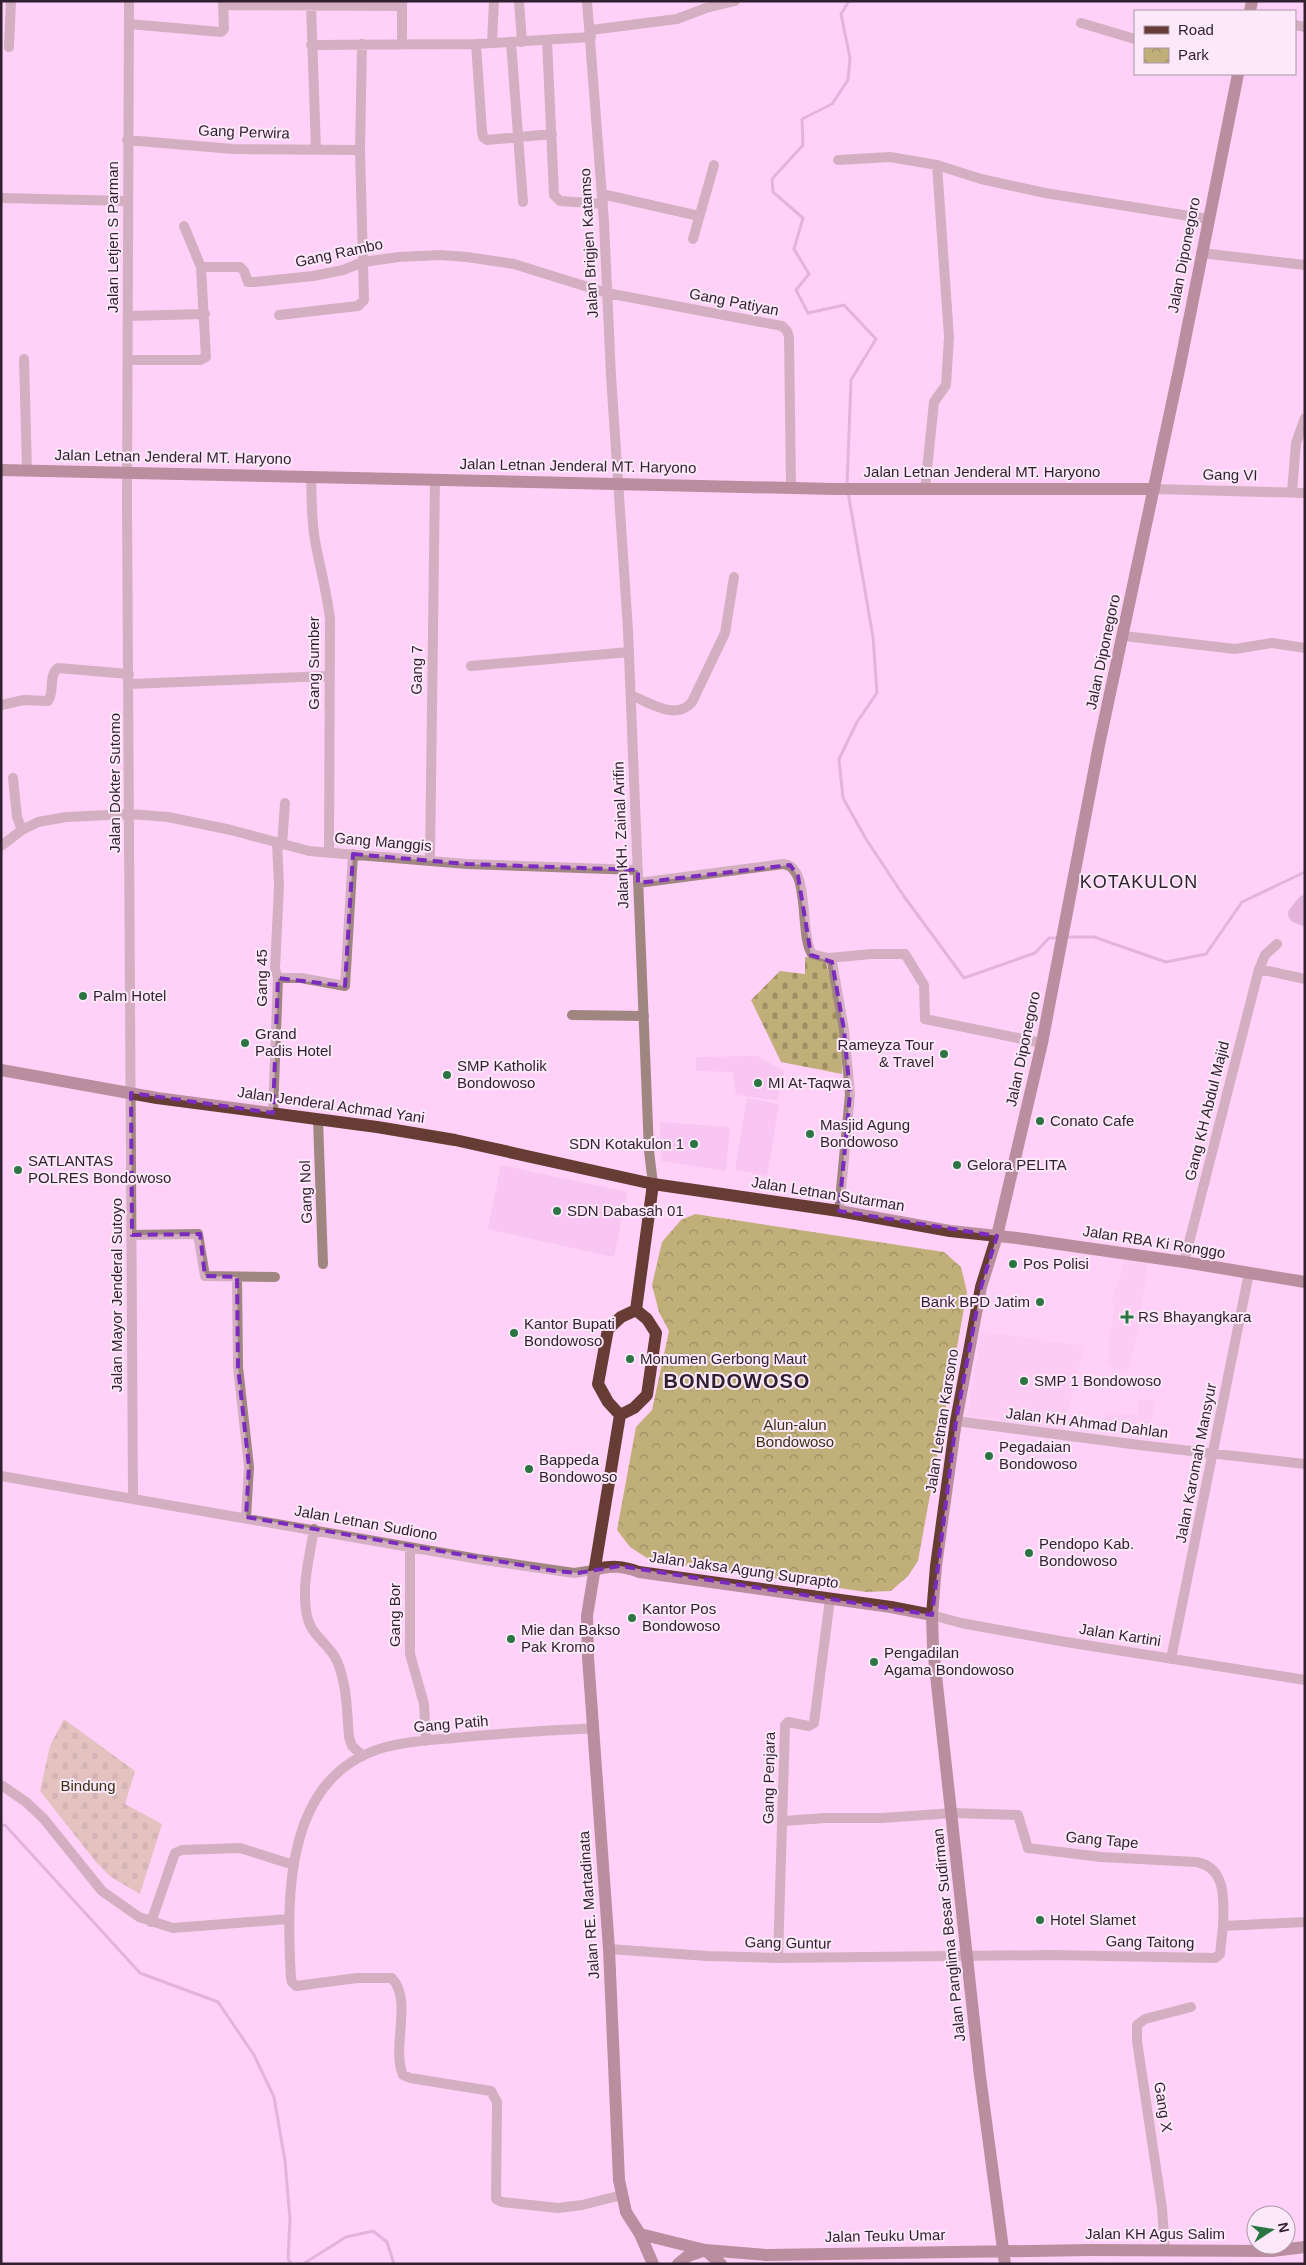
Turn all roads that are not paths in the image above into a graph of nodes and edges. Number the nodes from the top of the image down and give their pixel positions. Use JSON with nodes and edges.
{"nodes":[{"id":1,"x":10,"y":1,"type":"edge"},
{"id":2,"x":129,"y":1,"type":"edge"},
{"id":3,"x":494,"y":1,"type":"edge"},
{"id":4,"x":519,"y":1,"type":"edge"},
{"id":5,"x":588,"y":1,"type":"edge"},
{"id":6,"x":735,"y":1,"type":"edge"},
{"id":7,"x":223,"y":3,"type":"edge"},
{"id":8,"x":402,"y":4,"type":"edge"},
{"id":9,"x":311,"y":6,"type":"junction"},
{"id":10,"x":1081,"y":23,"type":"dead end"},
{"id":11,"x":129,"y":24,"type":"junction"},
{"id":12,"x":591,"y":34,"type":"junction"},
{"id":13,"x":1134,"y":39,"type":"edge"},
{"id":14,"x":547,"y":40,"type":"junction"},
{"id":15,"x":517,"y":42,"type":"junction"},
{"id":16,"x":492,"y":43,"type":"junction"},
{"id":17,"x":362,"y":44,"type":"junction"},
{"id":18,"x":402,"y":44,"type":"junction"},
{"id":19,"x":476,"y":44,"type":"junction"},
{"id":20,"x":311,"y":45,"type":"junction"},
{"id":21,"x":9,"y":47,"type":"dead end"},
{"id":22,"x":1238,"y":75,"type":"edge"},
{"id":23,"x":552,"y":134,"type":"junction"},
{"id":24,"x":518,"y":137,"type":"junction"},
{"id":25,"x":127,"y":140,"type":"junction"},
{"id":26,"x":316,"y":149,"type":"junction"},
{"id":27,"x":360,"y":150,"type":"junction"},
{"id":28,"x":838,"y":160,"type":"dead end"},
{"id":29,"x":714,"y":165,"type":"dead end"},
{"id":30,"x":938,"y":165,"type":"junction"},
{"id":31,"x":1,"y":198,"type":"edge"},
{"id":32,"x":602,"y":199,"type":"junction"},
{"id":33,"x":127,"y":201,"type":"junction"},
{"id":34,"x":523,"y":202,"type":"dead end"},
{"id":35,"x":699,"y":216,"type":"junction"},
{"id":36,"x":1208,"y":219,"type":"junction"},
{"id":37,"x":184,"y":226,"type":"dead end"},
{"id":38,"x":693,"y":239,"type":"dead end"},
{"id":39,"x":1201,"y":253,"type":"junction"},
{"id":40,"x":363,"y":262,"type":"junction"},
{"id":41,"x":1305,"y":265,"type":"edge"},
{"id":42,"x":201,"y":267,"type":"junction"},
{"id":43,"x":607,"y":293,"type":"junction"},
{"id":44,"x":205,"y":314,"type":"junction"},
{"id":45,"x":279,"y":315,"type":"dead end"},
{"id":46,"x":128,"y":316,"type":"junction"},
{"id":47,"x":24,"y":359,"type":"dead end"},
{"id":48,"x":128,"y":360,"type":"junction"},
{"id":49,"x":1305,"y":418,"type":"edge"},
{"id":50,"x":1,"y":470,"type":"edge"},
{"id":51,"x":27,"y":470,"type":"junction"},
{"id":52,"x":127,"y":472,"type":"junction"},
{"id":53,"x":311,"y":476,"type":"junction"},
{"id":54,"x":435,"y":479,"type":"junction"},
{"id":55,"x":618,"y":484,"type":"junction"},
{"id":56,"x":791,"y":488,"type":"junction"},
{"id":57,"x":1154,"y":488,"type":"junction"},
{"id":58,"x":925,"y":489,"type":"junction"},
{"id":59,"x":1292,"y":492,"type":"junction"},
{"id":60,"x":1305,"y":493,"type":"edge"},
{"id":61,"x":734,"y":577,"type":"dead end"},
{"id":62,"x":1124,"y":636,"type":"junction"},
{"id":63,"x":1305,"y":648,"type":"edge"},
{"id":64,"x":629,"y":652,"type":"junction"},
{"id":65,"x":471,"y":666,"type":"dead end"},
{"id":66,"x":328,"y":676,"type":"junction"},
{"id":67,"x":129,"y":679,"type":"junction"},
{"id":68,"x":631,"y":695,"type":"junction"},
{"id":69,"x":1,"y":705,"type":"edge"},
{"id":70,"x":13,"y":778,"type":"dead end"},
{"id":71,"x":285,"y":802,"type":"dead end"},
{"id":72,"x":130,"y":814,"type":"junction"},
{"id":73,"x":22,"y":830,"type":"junction"},
{"id":74,"x":280,"y":844,"type":"junction"},
{"id":75,"x":1,"y":846,"type":"edge"},
{"id":76,"x":329,"y":852,"type":"junction"},
{"id":77,"x":353,"y":854,"type":"junction"},
{"id":78,"x":430,"y":861,"type":"junction"},
{"id":79,"x":638,"y":870,"type":"junction"},
{"id":80,"x":638,"y":883,"type":"junction"},
{"id":81,"x":1277,"y":944,"type":"dead end"},
{"id":82,"x":829,"y":958,"type":"junction"},
{"id":83,"x":1259,"y":969,"type":"junction"},
{"id":84,"x":278,"y":978,"type":"junction"},
{"id":85,"x":1305,"y":979,"type":"edge"},
{"id":86,"x":572,"y":1015,"type":"dead end"},
{"id":87,"x":644,"y":1016,"type":"junction"},
{"id":88,"x":1042,"y":1043,"type":"junction"},
{"id":89,"x":1,"y":1070,"type":"edge"},
{"id":90,"x":131,"y":1093,"type":"junction"},
{"id":91,"x":273,"y":1113,"type":"junction"},
{"id":92,"x":318,"y":1119,"type":"junction"},
{"id":93,"x":653,"y":1184,"type":"junction"},
{"id":94,"x":840,"y":1211,"type":"junction"},
{"id":95,"x":132,"y":1235,"type":"junction"},
{"id":96,"x":997,"y":1236,"type":"junction"},
{"id":97,"x":1184,"y":1262,"type":"junction"},
{"id":98,"x":323,"y":1264,"type":"dead end"},
{"id":99,"x":1249,"y":1273,"type":"junction"},
{"id":100,"x":237,"y":1277,"type":"junction"},
{"id":101,"x":275,"y":1277,"type":"dead end"},
{"id":102,"x":1305,"y":1282,"type":"edge"},
{"id":103,"x":636,"y":1310,"type":"junction"},
{"id":104,"x":620,"y":1415,"type":"junction"},
{"id":105,"x":956,"y":1421,"type":"junction"},
{"id":106,"x":1214,"y":1453,"type":"junction"},
{"id":107,"x":1305,"y":1464,"type":"edge"},
{"id":108,"x":1,"y":1476,"type":"edge"},
{"id":109,"x":133,"y":1497,"type":"junction"},
{"id":110,"x":246,"y":1517,"type":"junction"},
{"id":111,"x":314,"y":1529,"type":"junction"},
{"id":112,"x":410,"y":1546,"type":"junction"},
{"id":113,"x":594,"y":1570,"type":"junction"},
{"id":114,"x":830,"y":1599,"type":"junction"},
{"id":115,"x":932,"y":1615,"type":"junction"},
{"id":116,"x":1171,"y":1659,"type":"junction"},
{"id":117,"x":1305,"y":1680,"type":"edge"},
{"id":118,"x":594,"y":1728,"type":"junction"},
{"id":119,"x":426,"y":1740,"type":"junction"},
{"id":120,"x":363,"y":1756,"type":"junction"},
{"id":121,"x":1,"y":1785,"type":"edge"},
{"id":122,"x":953,"y":1813,"type":"junction"},
{"id":123,"x":783,"y":1821,"type":"junction"},
{"id":124,"x":294,"y":1866,"type":"junction"},
{"id":125,"x":288,"y":1919,"type":"junction"},
{"id":126,"x":151,"y":1922,"type":"junction"},
{"id":127,"x":1305,"y":1922,"type":"edge"},
{"id":128,"x":1223,"y":1926,"type":"junction"},
{"id":129,"x":609,"y":1949,"type":"junction"},
{"id":130,"x":967,"y":1955,"type":"junction"},
{"id":131,"x":778,"y":1958,"type":"junction"},
{"id":132,"x":1191,"y":2007,"type":"dead end"},
{"id":133,"x":622,"y":2195,"type":"junction"},
{"id":134,"x":640,"y":2234,"type":"junction"},
{"id":135,"x":1305,"y":2247,"type":"edge"},
{"id":136,"x":705,"y":2250,"type":"junction"},
{"id":137,"x":1004,"y":2251,"type":"junction"},
{"id":138,"x":1165,"y":2251,"type":"junction"},
{"id":139,"x":766,"y":2255,"type":"junction"},
{"id":140,"x":653,"y":2264,"type":"edge"},
{"id":141,"x":678,"y":2264,"type":"edge"},
{"id":142,"x":721,"y":2264,"type":"edge"},
{"id":143,"x":755,"y":2264,"type":"edge"},
{"id":144,"x":1005,"y":2264,"type":"edge"}],
"edges":[{"from":1,"to":21,"type":"street"},
{"from":2,"to":11,"type":"street","name":"Jalan Letjen S Parman"},
{"from":3,"to":16,"type":"street"},
{"from":4,"to":15,"type":"street"},
{"from":5,"to":12,"type":"street","name":"Jalan Brigjen Katamso"},
{"from":6,"to":12,"type":"street"},
{"from":7,"to":9,"type":"street"},
{"from":7,"to":11,"type":"street"},
{"from":8,"to":9,"type":"street"},
{"from":8,"to":18,"type":"street"},
{"from":9,"to":20,"type":"street"},
{"from":10,"to":13,"type":"street"},
{"from":11,"to":25,"type":"street","name":"Jalan Letjen S Parman"},
{"from":12,"to":14,"type":"street"},
{"from":12,"to":32,"type":"street","name":"Jalan Brigjen Katamso"},
{"from":14,"to":15,"type":"street"},
{"from":14,"to":23,"type":"street"},
{"from":15,"to":16,"type":"street"},
{"from":15,"to":24,"type":"street"},
{"from":16,"to":19,"type":"street"},
{"from":17,"to":18,"type":"street"},
{"from":17,"to":20,"type":"street"},
{"from":17,"to":27,"type":"street"},
{"from":18,"to":19,"type":"street"},
{"from":19,"to":24,"type":"street"},
{"from":20,"to":26,"type":"street"},
{"from":22,"to":36,"type":"main road","name":"Jalan Diponegoro"},
{"from":23,"to":24,"type":"street"},
{"from":23,"to":32,"type":"street"},
{"from":24,"to":34,"type":"street"},
{"from":25,"to":26,"type":"street","name":"Gang Perwira"},
{"from":25,"to":33,"type":"street","name":"Jalan Letjen S Parman"},
{"from":26,"to":27,"type":"street","name":"Gang Perwira"},
{"from":27,"to":40,"type":"street"},
{"from":28,"to":30,"type":"street"},
{"from":29,"to":35,"type":"street"},
{"from":30,"to":36,"type":"street"},
{"from":30,"to":58,"type":"street"},
{"from":31,"to":33,"type":"street"},
{"from":32,"to":35,"type":"street"},
{"from":32,"to":43,"type":"street","name":"Jalan Brigjen Katamso"},
{"from":33,"to":46,"type":"street","name":"Jalan Letjen S Parman"},
{"from":35,"to":38,"type":"street"},
{"from":36,"to":39,"type":"main road","name":"Jalan Diponegoro"},
{"from":37,"to":42,"type":"street"},
{"from":39,"to":41,"type":"street"},
{"from":39,"to":57,"type":"main road","name":"Jalan Diponegoro"},
{"from":40,"to":42,"type":"street","name":"Gang Rambo"},
{"from":40,"to":43,"type":"street","name":"Gang Rambo"},
{"from":40,"to":45,"type":"street"},
{"from":42,"to":44,"type":"street"},
{"from":43,"to":55,"type":"street","name":"Jalan Brigjen Katamso"},
{"from":43,"to":56,"type":"street","name":"Gang Patiyan"},
{"from":44,"to":46,"type":"street"},
{"from":44,"to":48,"type":"street"},
{"from":46,"to":48,"type":"street","name":"Jalan Letjen S Parman"},
{"from":47,"to":51,"type":"street"},
{"from":48,"to":52,"type":"street","name":"Jalan Letjen S Parman"},
{"from":49,"to":59,"type":"street"},
{"from":50,"to":51,"type":"main road","name":"Jalan Letnan Jenderal MT. Haryono"},
{"from":51,"to":52,"type":"main road","name":"Jalan Letnan Jenderal MT. Haryono"},
{"from":52,"to":53,"type":"main road","name":"Jalan Letnan Jenderal MT. Haryono"},
{"from":52,"to":67,"type":"street","name":"Jalan Dokter Sutomo"},
{"from":53,"to":54,"type":"main road","name":"Jalan Letnan Jenderal MT. Haryono"},
{"from":53,"to":66,"type":"street","name":"Gang Sumber"},
{"from":54,"to":55,"type":"main road","name":"Jalan Letnan Jenderal MT. Haryono"},
{"from":54,"to":78,"type":"street","name":"Gang 7"},
{"from":55,"to":56,"type":"main road","name":"Jalan Letnan Jenderal MT. Haryono"},
{"from":55,"to":64,"type":"street","name":"Jalan KH. Zainal Arifin"},
{"from":56,"to":58,"type":"main road","name":"Jalan Letnan Jenderal MT. Haryono"},
{"from":57,"to":58,"type":"main road","name":"Jalan Letnan Jenderal MT. Haryono"},
{"from":57,"to":59,"type":"street","name":"Gang VI"},
{"from":57,"to":62,"type":"main road","name":"Jalan Diponegoro"},
{"from":59,"to":60,"type":"street","name":"Gang VI"},
{"from":61,"to":68,"type":"street"},
{"from":62,"to":63,"type":"street"},
{"from":62,"to":88,"type":"main road","name":"Jalan Diponegoro"},
{"from":64,"to":65,"type":"street"},
{"from":64,"to":68,"type":"street","name":"Jalan KH. Zainal Arifin"},
{"from":66,"to":67,"type":"street"},
{"from":66,"to":76,"type":"street","name":"Gang Sumber"},
{"from":67,"to":69,"type":"street"},
{"from":67,"to":72,"type":"street","name":"Jalan Dokter Sutomo"},
{"from":68,"to":79,"type":"street","name":"Jalan KH. Zainal Arifin"},
{"from":70,"to":73,"type":"street"},
{"from":71,"to":74,"type":"street","name":"Gang 45"},
{"from":72,"to":73,"type":"street","name":"Gang Manggis"},
{"from":72,"to":74,"type":"street","name":"Gang Manggis"},
{"from":72,"to":90,"type":"street","name":"Jalan Dokter Sutomo"},
{"from":73,"to":75,"type":"street","name":"Gang Manggis"},
{"from":74,"to":76,"type":"street","name":"Gang Manggis"},
{"from":74,"to":84,"type":"street","name":"Gang 45"},
{"from":76,"to":77,"type":"street","name":"Gang Manggis"},
{"from":77,"to":78,"type":"street","name":"Gang Manggis"},
{"from":77,"to":84,"type":"street"},
{"from":78,"to":79,"type":"street","name":"Gang Manggis"},
{"from":79,"to":80,"type":"street","name":"Jalan KH. Zainal Arifin"},
{"from":80,"to":82,"type":"street"},
{"from":80,"to":87,"type":"street","name":"Jalan KH. Zainal Arifin"},
{"from":81,"to":83,"type":"street","name":"Gang KH Abdul Majid"},
{"from":82,"to":88,"type":"street"},
{"from":82,"to":94,"type":"street"},
{"from":83,"to":85,"type":"street"},
{"from":83,"to":97,"type":"street","name":"Gang KH Abdul Majid"},
{"from":84,"to":91,"type":"street","name":"Gang 45"},
{"from":86,"to":87,"type":"street"},
{"from":87,"to":93,"type":"street","name":"Jalan KH. Zainal Arifin"},
{"from":88,"to":96,"type":"main road","name":"Jalan Diponegoro"},
{"from":89,"to":90,"type":"main road","name":"Jalan Jenderal Achmad Yani"},
{"from":90,"to":91,"type":"main road","name":"Jalan Jenderal Achmad Yani"},
{"from":90,"to":95,"type":"street","name":"Jalan Mayor Jenderal Sutoyo"},
{"from":91,"to":92,"type":"main road","name":"Jalan Jenderal Achmad Yani"},
{"from":92,"to":93,"type":"main road","name":"Jalan Jenderal Achmad Yani"},
{"from":92,"to":98,"type":"street","name":"Gang Nol"},
{"from":93,"to":94,"type":"main road","name":"Jalan Letnan Sutarman"},
{"from":93,"to":103,"type":"main road"},
{"from":94,"to":96,"type":"main road","name":"Jalan Letnan Sutarman"},
{"from":95,"to":100,"type":"street"},
{"from":95,"to":109,"type":"street","name":"Jalan Mayor Jenderal Sutoyo"},
{"from":96,"to":97,"type":"main road","name":"Jalan RBA Ki Ronggo"},
{"from":96,"to":105,"type":"main road","name":"Jalan Letnan Karsono"},
{"from":97,"to":99,"type":"main road","name":"Jalan RBA Ki Ronggo"},
{"from":99,"to":102,"type":"main road","name":"Jalan RBA Ki Ronggo"},
{"from":99,"to":106,"type":"street","name":"Jalan Karomah Mansyur"},
{"from":100,"to":101,"type":"street"},
{"from":100,"to":110,"type":"street"},
{"from":103,"to":104,"type":"main road"},
{"from":103,"to":104,"type":"main road"},
{"from":104,"to":113,"type":"main road","name":"Jalan RE. Martadinata"},
{"from":105,"to":106,"type":"street","name":"Jalan KH Ahmad Dahlan"},
{"from":105,"to":115,"type":"main road","name":"Jalan Letnan Karsono"},
{"from":106,"to":107,"type":"street","name":"Jalan KH Ahmad Dahlan"},
{"from":106,"to":116,"type":"street","name":"Jalan Karomah Mansyur"},
{"from":108,"to":109,"type":"street","name":"Jalan Letnan Sudiono"},
{"from":109,"to":110,"type":"street","name":"Jalan Letnan Sudiono"},
{"from":110,"to":111,"type":"street","name":"Jalan Letnan Sudiono"},
{"from":111,"to":112,"type":"street","name":"Jalan Letnan Sudiono"},
{"from":111,"to":120,"type":"street"},
{"from":112,"to":113,"type":"street","name":"Jalan Letnan Sudiono"},
{"from":112,"to":119,"type":"street","name":"Gang Bor"},
{"from":113,"to":114,"type":"main road","name":"Jalan Jaksa Agung Suprapto"},
{"from":113,"to":118,"type":"main road","name":"Jalan RE. Martadinata"},
{"from":114,"to":115,"type":"main road","name":"Jalan Jaksa Agung Suprapto"},
{"from":114,"to":123,"type":"street","name":"Gang Penjara"},
{"from":115,"to":116,"type":"street","name":"Jalan Kartini"},
{"from":115,"to":122,"type":"main road","name":"Jalan Panglima Besar Sudirman"},
{"from":116,"to":117,"type":"street","name":"Jalan Kartini"},
{"from":118,"to":119,"type":"street","name":"Gang Patih"},
{"from":118,"to":129,"type":"main road","name":"Jalan RE. Martadinata"},
{"from":119,"to":120,"type":"street","name":"Gang Patih"},
{"from":120,"to":124,"type":"street","name":"Gang Patih"},
{"from":121,"to":126,"type":"street"},
{"from":122,"to":123,"type":"street"},
{"from":122,"to":128,"type":"street","name":"Gang Tape"},
{"from":122,"to":130,"type":"main road","name":"Jalan Panglima Besar Sudirman"},
{"from":123,"to":131,"type":"street","name":"Gang Penjara"},
{"from":124,"to":125,"type":"street","name":"Gang Patih"},
{"from":124,"to":126,"type":"street"},
{"from":125,"to":126,"type":"street"},
{"from":125,"to":133,"type":"street","name":"Gang Patih"},
{"from":127,"to":128,"type":"street"},
{"from":128,"to":130,"type":"street","name":"Gang Taitong"},
{"from":129,"to":131,"type":"street","name":"Gang Guntur"},
{"from":129,"to":133,"type":"main road","name":"Jalan RE. Martadinata"},
{"from":130,"to":131,"type":"street","name":"Gang Guntur"},
{"from":130,"to":137,"type":"main road","name":"Jalan Panglima Besar Sudirman"},
{"from":132,"to":138,"type":"street","name":"Gang X"},
{"from":133,"to":134,"type":"main road","name":"Jalan RE. Martadinata"},
{"from":134,"to":136,"type":"main road","name":"Jalan Teuku Umar"},
{"from":134,"to":140,"type":"main road","name":"Jalan RE. Martadinata"},
{"from":135,"to":138,"type":"main road","name":"Jalan KH Agus Salim"},
{"from":136,"to":139,"type":"main road","name":"Jalan Teuku Umar"},
{"from":136,"to":141,"type":"main road"},
{"from":136,"to":142,"type":"main road"},
{"from":137,"to":138,"type":"main road","name":"Jalan KH Agus Salim"},
{"from":137,"to":139,"type":"main road","name":"Jalan Teuku Umar"},
{"from":137,"to":144,"type":"main road","name":"Jalan Panglima Besar Sudirman"},
{"from":139,"to":143,"type":"main road"}]}
